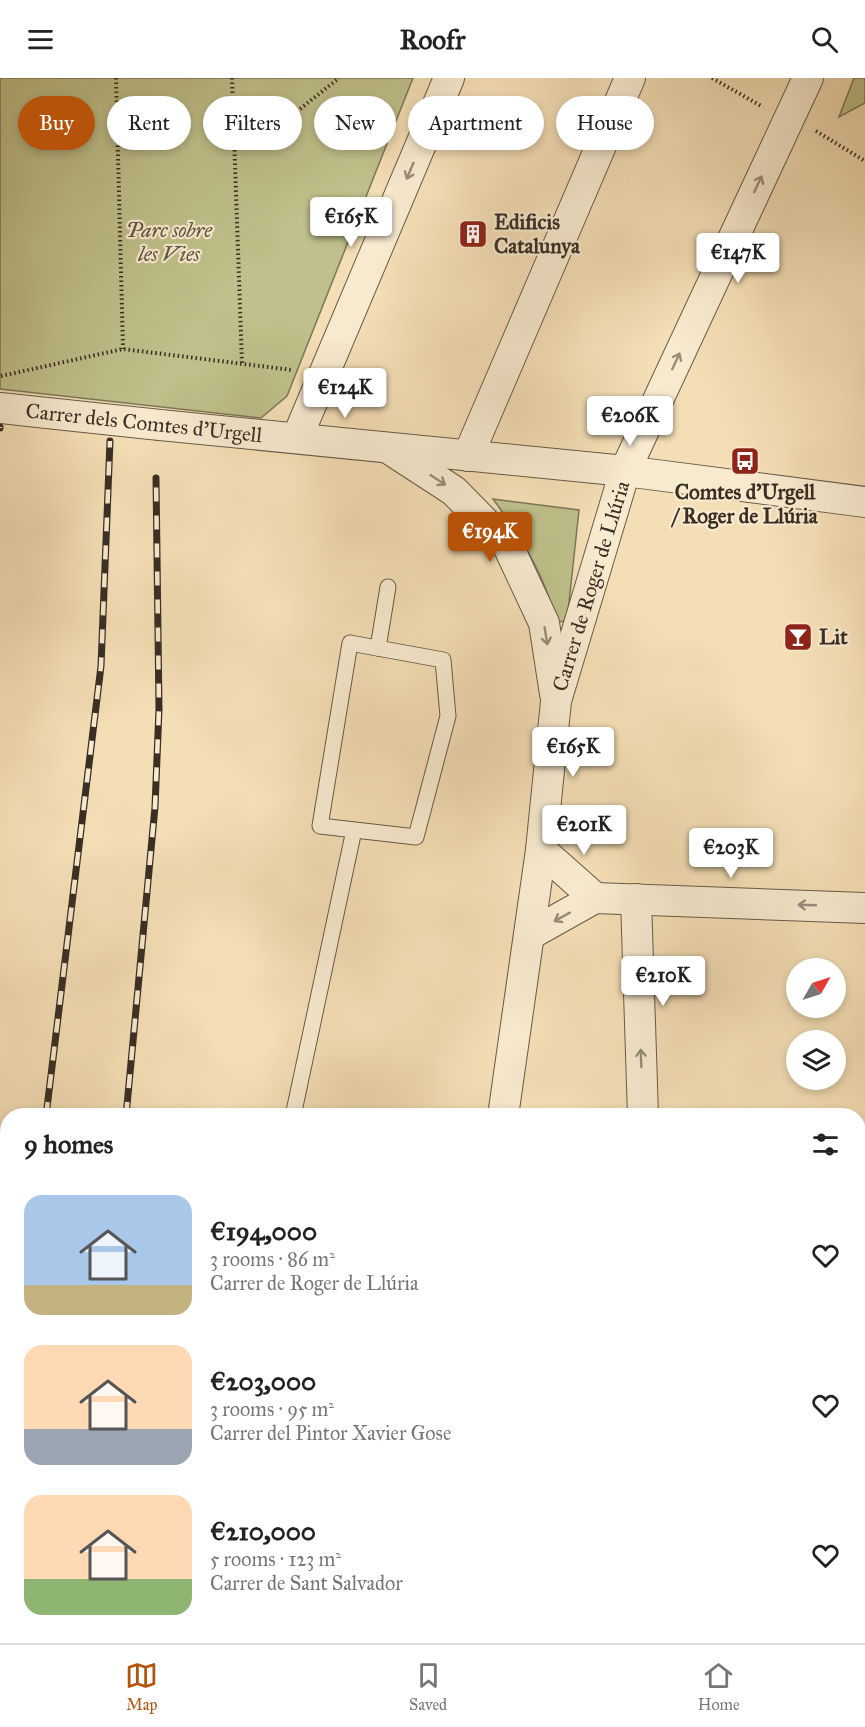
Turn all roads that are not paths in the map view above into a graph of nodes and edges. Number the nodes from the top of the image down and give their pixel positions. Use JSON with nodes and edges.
{"nodes":[{"id":1,"x":449,"y":78,"type":"edge"},
{"id":2,"x":630,"y":78,"type":"edge"},
{"id":3,"x":808,"y":78,"type":"edge"},
{"id":4,"x":0,"y":408,"type":"edge"},
{"id":5,"x":297,"y":438,"type":"junction"},
{"id":6,"x":389,"y":448,"type":"junction"},
{"id":7,"x":468,"y":456,"type":"junction"},
{"id":8,"x":625,"y":471,"type":"junction"},
{"id":9,"x":865,"y":502,"type":"edge"},
{"id":10,"x":388,"y":587,"type":"dead end"},
{"id":11,"x":378,"y":648,"type":"junction"},
{"id":12,"x":556,"y":701,"type":"junction"},
{"id":13,"x":354,"y":830,"type":"junction"},
{"id":14,"x":541,"y":850,"type":"junction"},
{"id":15,"x":595,"y":898,"type":"junction"},
{"id":16,"x":636,"y":899,"type":"junction"},
{"id":17,"x":865,"y":908,"type":"edge"},
{"id":18,"x":529,"y":935,"type":"junction"},
{"id":19,"x":295,"y":1108,"type":"edge"},
{"id":20,"x":504,"y":1108,"type":"edge"},
{"id":21,"x":643,"y":1108,"type":"edge"}],
"edges":[{"from":1,"to":5,"type":"street","one_way":true},
{"from":2,"to":7,"type":"street"},
{"from":8,"to":3,"type":"street","name":"Carrer de Roger de Llúria","one_way":true},
{"from":4,"to":5,"type":"street","name":"Carrer dels Comtes d'Urgell","bridge":true},
{"from":5,"to":6,"type":"street","name":"Carrer dels Comtes d'Urgell"},
{"from":6,"to":7,"type":"street","name":"Carrer dels Comtes d'Urgell"},
{"from":6,"to":12,"type":"street","name":"Carrer de Roger de Llúria","one_way":true},
{"from":7,"to":8,"type":"street","name":"Carrer dels Comtes d'Urgell"},
{"from":8,"to":9,"type":"street","name":"Carrer dels Comtes d'Urgell"},
{"from":8,"to":12,"type":"street","name":"Carrer de Roger de Llúria"},
{"from":10,"to":11,"type":"lane"},
{"from":11,"to":13,"type":"lane"},
{"from":11,"to":13,"type":"lane"},
{"from":12,"to":14,"type":"street","name":"Carrer de Roger de Llúria"},
{"from":13,"to":19,"type":"lane"},
{"from":14,"to":15,"type":"street"},
{"from":14,"to":18,"type":"street","name":"Carrer de Roger de Llúria"},
{"from":15,"to":16,"type":"street"},
{"from":15,"to":18,"type":"street","one_way":true},
{"from":17,"to":16,"type":"street","one_way":true},
{"from":21,"to":16,"type":"street","one_way":true},
{"from":18,"to":20,"type":"street","name":"Carrer de Roger de Llúria"}]}
